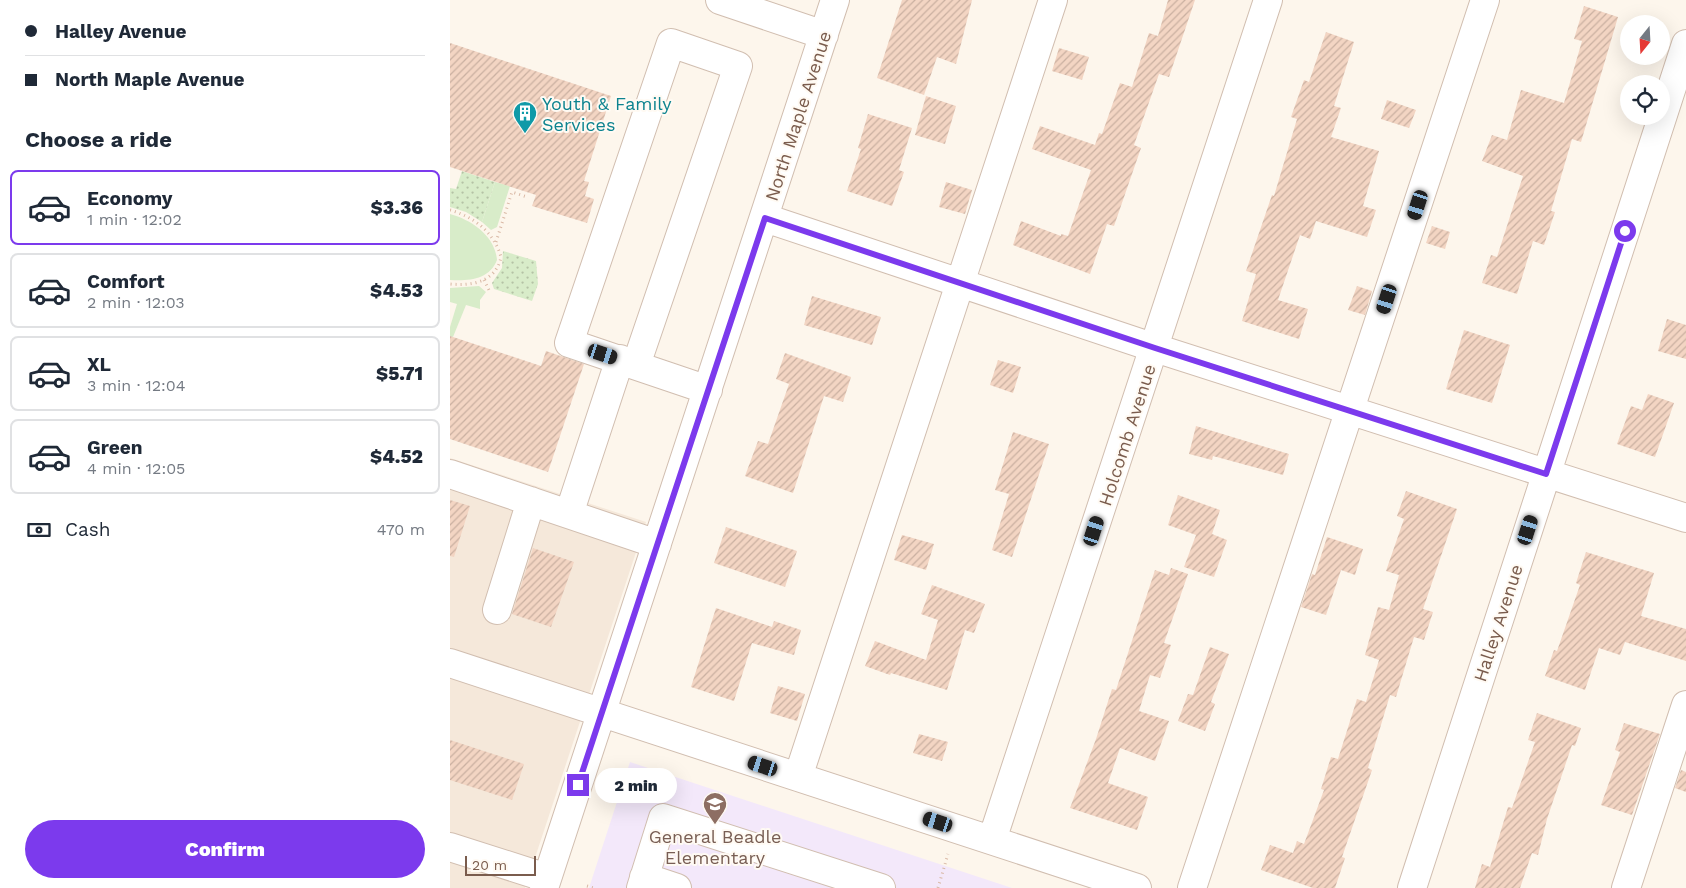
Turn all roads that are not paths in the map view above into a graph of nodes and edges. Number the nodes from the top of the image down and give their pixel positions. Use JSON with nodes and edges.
{"nodes":[{"id":1,"x":720,"y":0,"type":"edge"},
{"id":2,"x":835,"y":0,"type":"edge"},
{"id":3,"x":1053,"y":0,"type":"edge"},
{"id":4,"x":1268,"y":0,"type":"edge"},
{"id":5,"x":1485,"y":0,"type":"edge"},
{"id":6,"x":824,"y":35,"type":"junction"},
{"id":7,"x":1686,"y":44,"type":"edge"},
{"id":8,"x":765,"y":218,"type":"junction"},
{"id":9,"x":959,"y":283,"type":"junction"},
{"id":10,"x":1155,"y":348,"type":"junction"},
{"id":11,"x":628,"y":362,"type":"junction"},
{"id":12,"x":708,"y":390,"type":"junction"},
{"id":13,"x":1350,"y":411,"type":"junction"},
{"id":14,"x":450,"y":474,"type":"edge"},
{"id":15,"x":1546,"y":474,"type":"junction"},
{"id":16,"x":532,"y":502,"type":"junction"},
{"id":17,"x":569,"y":514,"type":"junction"},
{"id":18,"x":1686,"y":518,"type":"edge"},
{"id":19,"x":657,"y":544,"type":"junction"},
{"id":20,"x":497,"y":610,"type":"dead end"},
{"id":21,"x":450,"y":663,"type":"edge"},
{"id":22,"x":1686,"y":705,"type":"edge"},
{"id":23,"x":601,"y":713,"type":"junction"},
{"id":24,"x":798,"y":777,"type":"junction"},
{"id":25,"x":992,"y":840,"type":"junction"},
{"id":26,"x":450,"y":846,"type":"edge"},
{"id":27,"x":643,"y":882,"type":"edge"},
{"id":28,"x":546,"y":883,"type":"edge"},
{"id":29,"x":677,"y":888,"type":"edge"},
{"id":30,"x":881,"y":888,"type":"edge"},
{"id":31,"x":1136,"y":888,"type":"edge"},
{"id":32,"x":1192,"y":888,"type":"edge"},
{"id":33,"x":1412,"y":888,"type":"edge"},
{"id":34,"x":1626,"y":888,"type":"edge"}],
"edges":[{"from":1,"to":6,"type":"street"},
{"from":2,"to":6,"type":"street","name":"North Maple Avenue"},
{"from":3,"to":9,"type":"street"},
{"from":4,"to":10,"type":"street","name":"Holcomb Avenue"},
{"from":5,"to":13,"type":"street"},
{"from":6,"to":8,"type":"street","name":"North Maple Avenue"},
{"from":7,"to":15,"type":"street","name":"Halley Avenue"},
{"from":8,"to":9,"type":"street"},
{"from":8,"to":12,"type":"street","name":"North Maple Avenue"},
{"from":9,"to":10,"type":"street"},
{"from":9,"to":24,"type":"street"},
{"from":10,"to":13,"type":"street"},
{"from":10,"to":25,"type":"street","name":"Holcomb Avenue"},
{"from":11,"to":11,"type":"street"},
{"from":11,"to":12,"type":"street"},
{"from":11,"to":17,"type":"street"},
{"from":12,"to":19,"type":"street","name":"North Maple Avenue"},
{"from":13,"to":15,"type":"street"},
{"from":13,"to":32,"type":"street"},
{"from":14,"to":16,"type":"street"},
{"from":15,"to":18,"type":"street"},
{"from":15,"to":33,"type":"street","name":"Halley Avenue"},
{"from":16,"to":17,"type":"street"},
{"from":16,"to":20,"type":"street"},
{"from":17,"to":19,"type":"street"},
{"from":19,"to":23,"type":"street","name":"North Maple Avenue"},
{"from":21,"to":23,"type":"street"},
{"from":22,"to":34,"type":"street"},
{"from":23,"to":24,"type":"street"},
{"from":23,"to":28,"type":"street","name":"North Maple Avenue"},
{"from":24,"to":25,"type":"street"},
{"from":25,"to":31,"type":"street"},
{"from":26,"to":28,"type":"street"},
{"from":27,"to":29,"type":"street"},
{"from":27,"to":30,"type":"street"}]}
